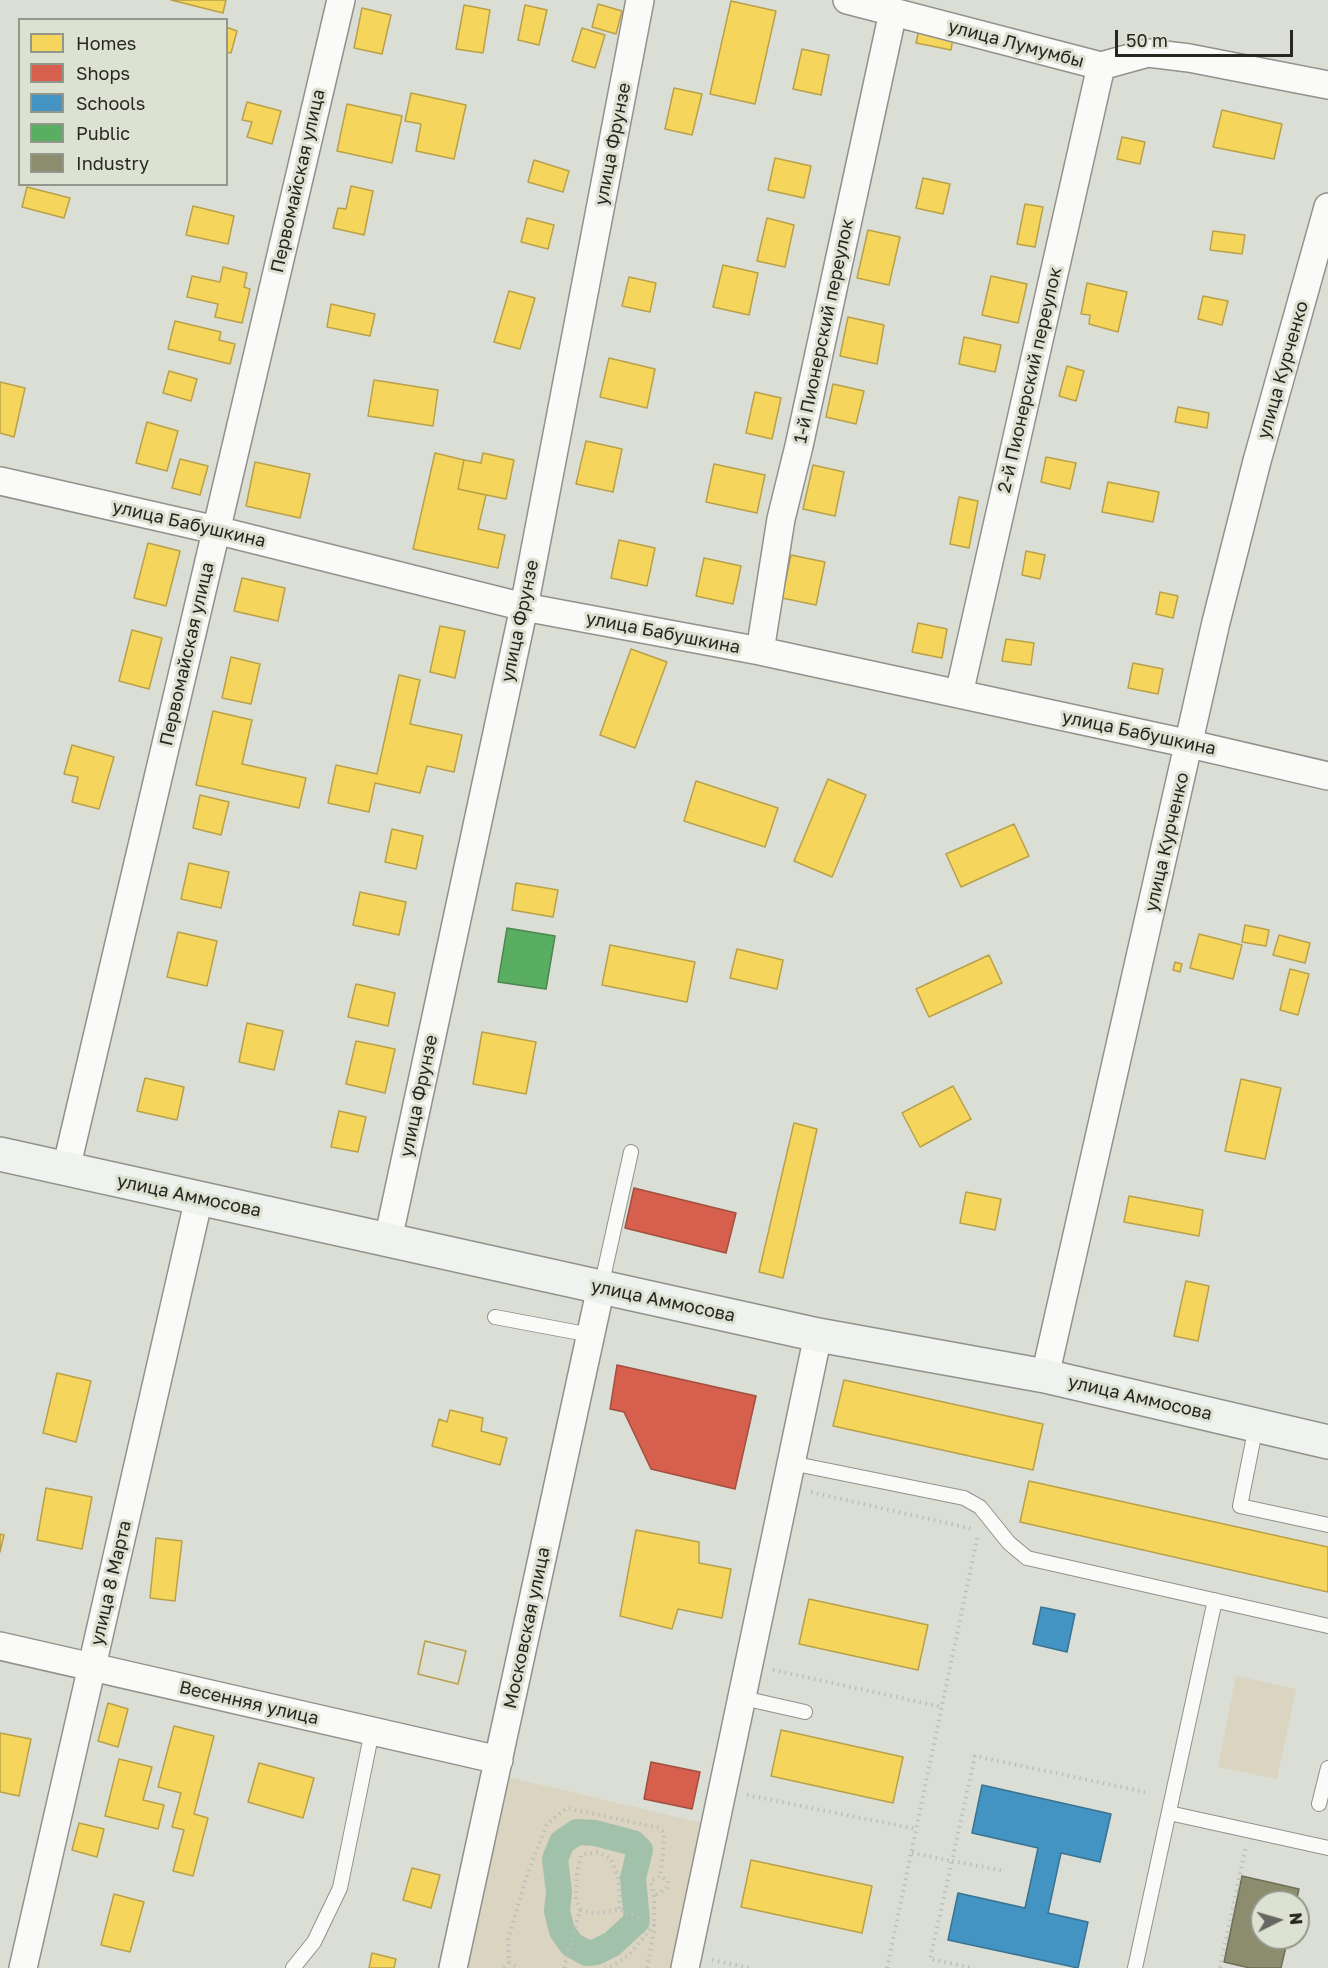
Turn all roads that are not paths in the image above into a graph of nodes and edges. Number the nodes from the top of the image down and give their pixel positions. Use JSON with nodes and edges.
{"nodes":[{"id":1,"x":341,"y":0,"type":"edge"},
{"id":2,"x":640,"y":0,"type":"edge"},
{"id":3,"x":847,"y":0,"type":"edge"},
{"id":4,"x":893,"y":12,"type":"junction"},
{"id":5,"x":1101,"y":66,"type":"junction"},
{"id":6,"x":1328,"y":85,"type":"edge"},
{"id":7,"x":1328,"y":207,"type":"edge"},
{"id":8,"x":0,"y":481,"type":"edge"},
{"id":9,"x":216,"y":530,"type":"junction"},
{"id":10,"x":524,"y":607,"type":"junction"},
{"id":11,"x":760,"y":651,"type":"junction"},
{"id":12,"x":959,"y":694,"type":"junction"},
{"id":13,"x":1190,"y":744,"type":"junction"},
{"id":14,"x":1328,"y":776,"type":"edge"},
{"id":15,"x":631,"y":1152,"type":"dead end"},
{"id":16,"x":0,"y":1154,"type":"edge"},
{"id":17,"x":66,"y":1169,"type":"junction"},
{"id":18,"x":198,"y":1198,"type":"junction"},
{"id":19,"x":388,"y":1240,"type":"junction"},
{"id":20,"x":601,"y":1287,"type":"junction"},
{"id":21,"x":495,"y":1317,"type":"dead end"},
{"id":22,"x":591,"y":1335,"type":"junction"},
{"id":23,"x":818,"y":1335,"type":"junction"},
{"id":24,"x":1045,"y":1376,"type":"junction"},
{"id":25,"x":1256,"y":1425,"type":"junction"},
{"id":26,"x":1328,"y":1442,"type":"edge"},
{"id":27,"x":791,"y":1464,"type":"junction"},
{"id":28,"x":1328,"y":1525,"type":"edge"},
{"id":29,"x":1215,"y":1600,"type":"junction"},
{"id":30,"x":1328,"y":1626,"type":"edge"},
{"id":31,"x":0,"y":1646,"type":"edge"},
{"id":32,"x":92,"y":1667,"type":"junction"},
{"id":33,"x":742,"y":1698,"type":"junction"},
{"id":34,"x":805,"y":1712,"type":"dead end"},
{"id":35,"x":372,"y":1731,"type":"junction"},
{"id":36,"x":499,"y":1760,"type":"junction"},
{"id":37,"x":1328,"y":1768,"type":"edge"},
{"id":38,"x":1320,"y":1804,"type":"dead end"},
{"id":39,"x":1169,"y":1813,"type":"junction"},
{"id":40,"x":1328,"y":1848,"type":"edge"},
{"id":41,"x":698,"y":1964,"type":"edge"},
{"id":42,"x":23,"y":1968,"type":"edge"},
{"id":43,"x":293,"y":1968,"type":"edge"},
{"id":44,"x":453,"y":1968,"type":"edge"},
{"id":45,"x":1135,"y":1968,"type":"edge"}],
"edges":[{"from":1,"to":9,"type":"street","name":"Первомайская улица"},
{"from":2,"to":10,"type":"street","name":"улица Фрунзе"},
{"from":3,"to":4,"type":"street","name":"улица Лумумбы"},
{"from":4,"to":5,"type":"street","name":"улица Лумумбы"},
{"from":4,"to":11,"type":"street","name":"1-й Пионерский переулок"},
{"from":5,"to":6,"type":"street","name":"улица Лумумбы"},
{"from":5,"to":12,"type":"street","name":"2-й Пионерский переулок"},
{"from":7,"to":13,"type":"street","name":"улица Курченко"},
{"from":8,"to":9,"type":"street","name":"улица Бабушкина"},
{"from":9,"to":10,"type":"street","name":"улица Бабушкина"},
{"from":9,"to":17,"type":"street","name":"Первомайская улица"},
{"from":10,"to":11,"type":"street","name":"улица Бабушкина"},
{"from":10,"to":19,"type":"street","name":"улица Фрунзе"},
{"from":11,"to":12,"type":"street","name":"улица Бабушкина"},
{"from":12,"to":13,"type":"street","name":"улица Бабушкина"},
{"from":13,"to":14,"type":"street","name":"улица Бабушкина"},
{"from":13,"to":24,"type":"street","name":"улица Курченко"},
{"from":15,"to":20,"type":"lane"},
{"from":16,"to":17,"type":"main road","name":"улица Аммосова"},
{"from":17,"to":18,"type":"main road","name":"улица Аммосова"},
{"from":18,"to":19,"type":"main road","name":"улица Аммосова"},
{"from":18,"to":32,"type":"street","name":"улица 8 Марта"},
{"from":19,"to":20,"type":"main road","name":"улица Аммосова"},
{"from":20,"to":22,"type":"street","name":"Московская улица"},
{"from":20,"to":23,"type":"main road","name":"улица Аммосова"},
{"from":21,"to":22,"type":"lane"},
{"from":22,"to":36,"type":"street","name":"Московская улица"},
{"from":23,"to":24,"type":"main road","name":"улица Аммосова"},
{"from":23,"to":27,"type":"street"},
{"from":24,"to":25,"type":"main road","name":"улица Аммосова"},
{"from":25,"to":26,"type":"main road","name":"улица Аммосова"},
{"from":25,"to":28,"type":"lane"},
{"from":27,"to":29,"type":"lane"},
{"from":27,"to":33,"type":"street"},
{"from":29,"to":30,"type":"lane"},
{"from":29,"to":39,"type":"lane"},
{"from":31,"to":32,"type":"street","name":"Весенняя улица"},
{"from":32,"to":35,"type":"street","name":"Весенняя улица"},
{"from":32,"to":42,"type":"street","name":"улица 8 Марта"},
{"from":33,"to":34,"type":"lane"},
{"from":33,"to":41,"type":"street"},
{"from":35,"to":36,"type":"street","name":"Весенняя улица"},
{"from":35,"to":43,"type":"lane"},
{"from":36,"to":44,"type":"street","name":"Московская улица"},
{"from":37,"to":38,"type":"lane"},
{"from":39,"to":40,"type":"lane"},
{"from":39,"to":45,"type":"lane"}]}
